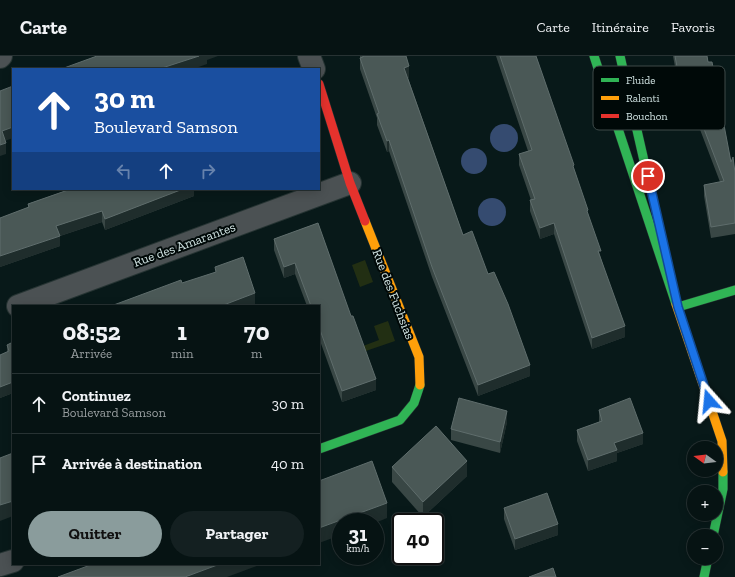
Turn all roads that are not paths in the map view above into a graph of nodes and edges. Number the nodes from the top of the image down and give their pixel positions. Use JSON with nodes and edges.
{"nodes":[{"id":1,"x":309,"y":56,"type":"edge"},
{"id":2,"x":594,"y":56,"type":"edge"},
{"id":3,"x":620,"y":56,"type":"edge"},
{"id":4,"x":597,"y":66,"type":"edge"},
{"id":5,"x":622,"y":66,"type":"edge"},
{"id":6,"x":314,"y":68,"type":"edge"},
{"id":7,"x":320,"y":87,"type":"edge"},
{"id":8,"x":618,"y":130,"type":"edge"},
{"id":9,"x":637,"y":130,"type":"edge"},
{"id":10,"x":350,"y":183,"type":"junction"},
{"id":11,"x":653,"y":199,"type":"dead end"},
{"id":12,"x":656,"y":214,"type":"dead end"},
{"id":13,"x":735,"y":290,"type":"edge"},
{"id":14,"x":21,"y":305,"type":"edge"},
{"id":15,"x":678,"y":307,"type":"junction"},
{"id":16,"x":12,"y":308,"type":"edge"},
{"id":17,"x":0,"y":313,"type":"edge"},
{"id":18,"x":320,"y":450,"type":"edge"},
{"id":19,"x":714,"y":529,"type":"edge"},
{"id":20,"x":12,"y":561,"type":"edge"},
{"id":21,"x":707,"y":565,"type":"edge"},
{"id":22,"x":0,"y":566,"type":"edge"},
{"id":23,"x":704,"y":577,"type":"edge"}],
"edges":[{"from":1,"to":6,"type":"street"},
{"from":2,"to":4,"type":"street"},
{"from":3,"to":5,"type":"street"},
{"from":7,"to":10,"type":"street","name":"Rue des Fuchsias"},
{"from":8,"to":15,"type":"street"},
{"from":9,"to":11,"type":"street"},
{"from":10,"to":14,"type":"street","name":"Rue des Amarantes"},
{"from":10,"to":18,"type":"street","name":"Rue des Fuchsias"},
{"from":12,"to":15,"type":"street"},
{"from":13,"to":15,"type":"street"},
{"from":15,"to":19,"type":"street"},
{"from":16,"to":17,"type":"street"},
{"from":20,"to":22,"type":"street"},
{"from":21,"to":23,"type":"street"}]}
